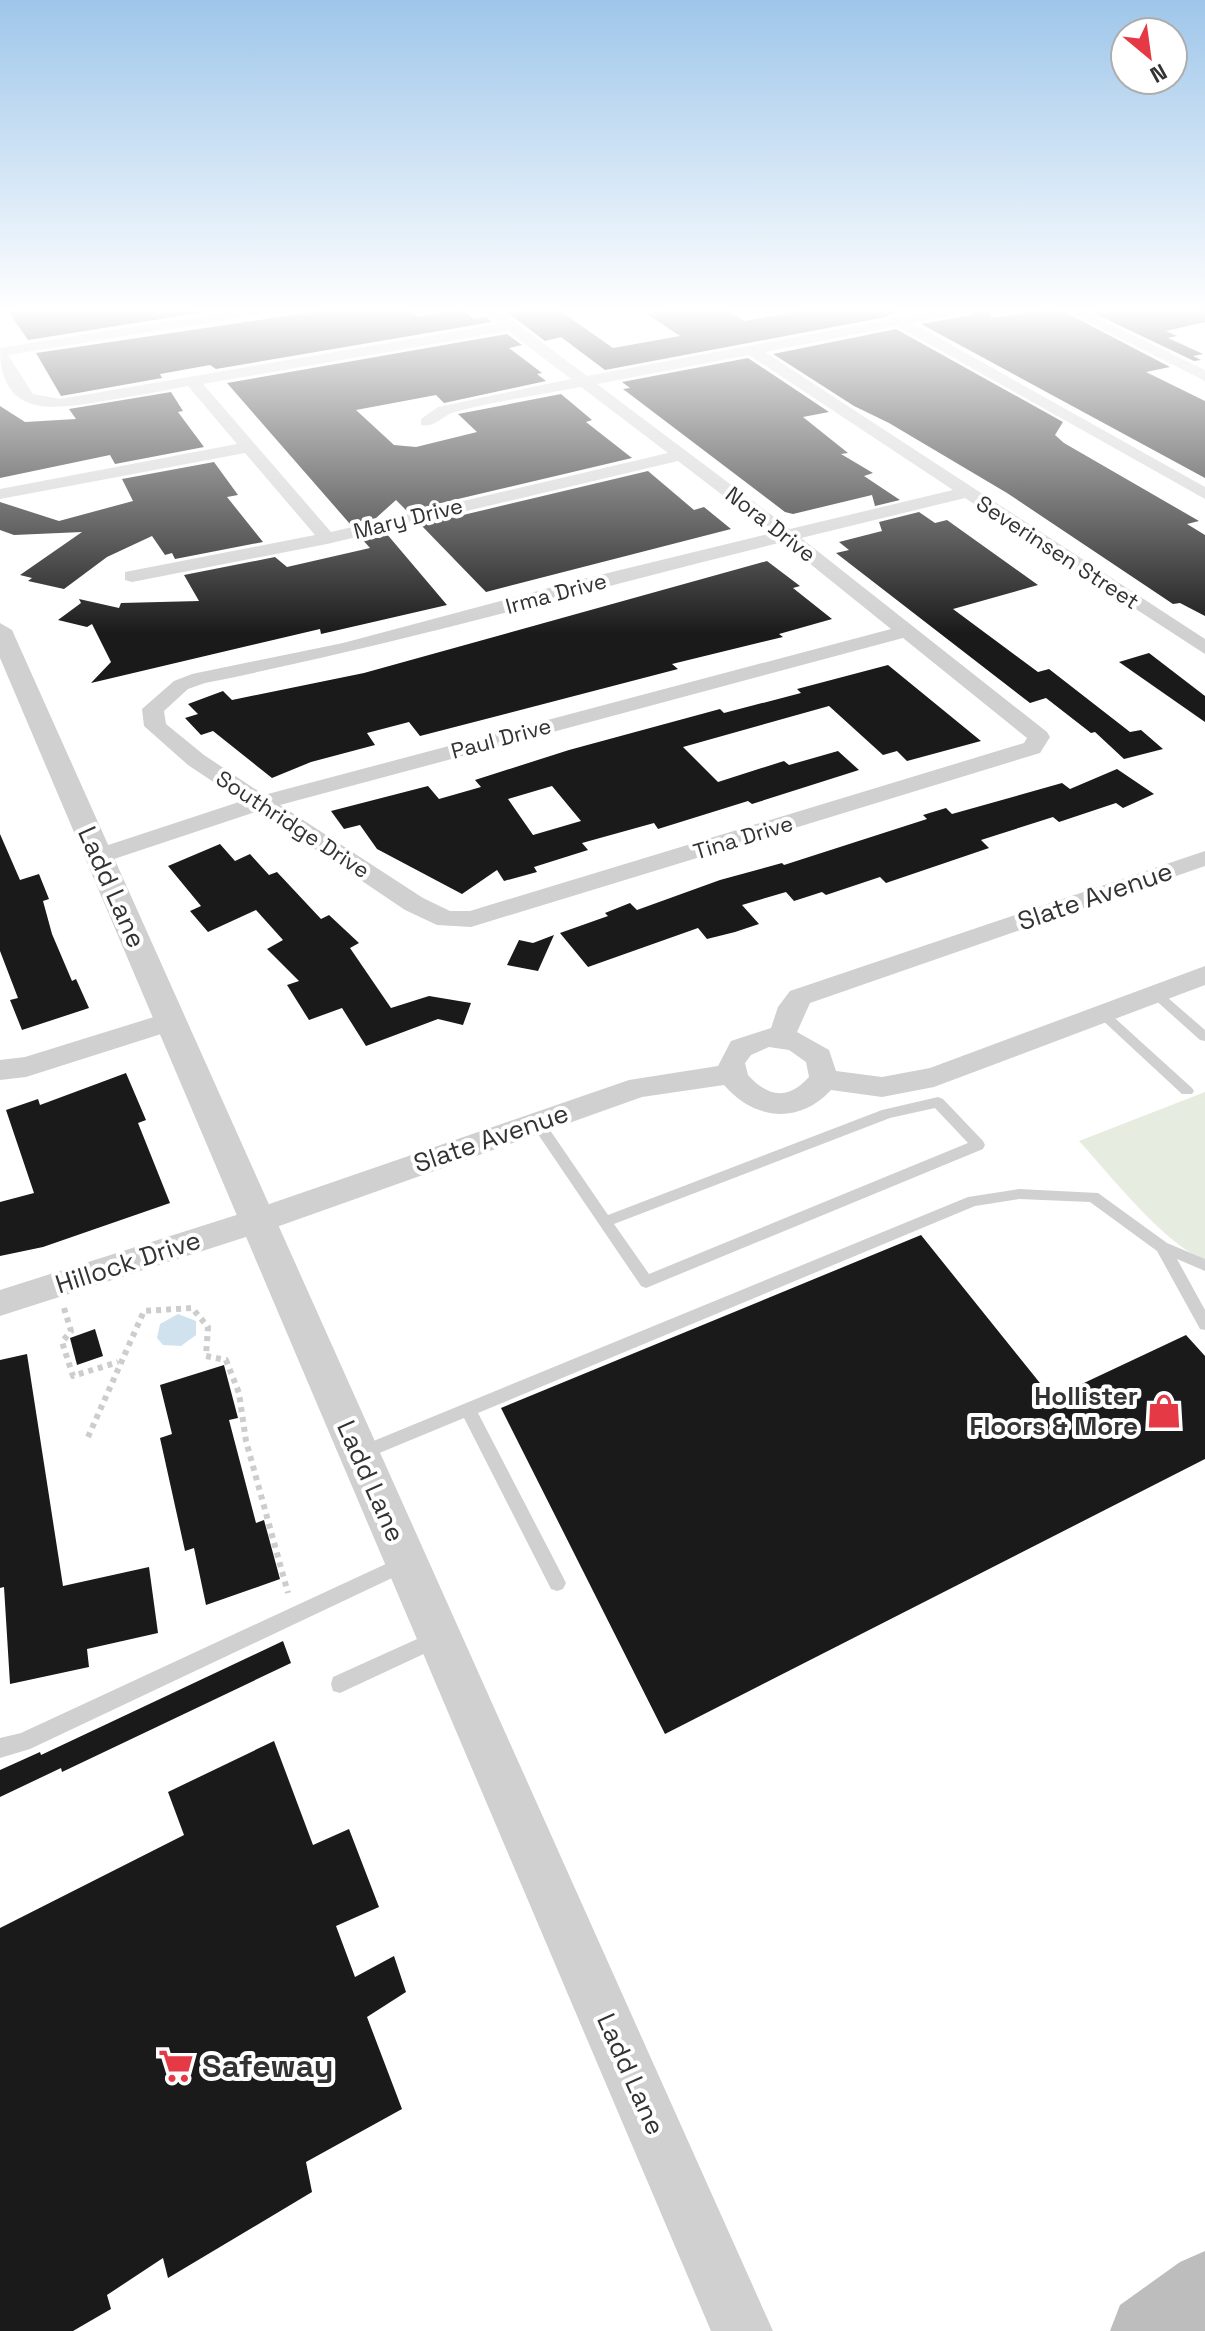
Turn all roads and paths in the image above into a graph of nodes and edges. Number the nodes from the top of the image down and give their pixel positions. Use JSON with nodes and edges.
{"nodes":[{"id":1,"x":222,"y":417,"type":"edge"},
{"id":2,"x":437,"y":417,"type":"edge"},
{"id":3,"x":631,"y":417,"type":"edge"},
{"id":4,"x":853,"y":417,"type":"edge"},
{"id":5,"x":1068,"y":417,"type":"edge"},
{"id":6,"x":427,"y":422,"type":"dead end"},
{"id":7,"x":248,"y":447,"type":"junction"},
{"id":8,"x":683,"y":455,"type":"junction"},
{"id":9,"x":70,"y":480,"type":"junction"},
{"id":10,"x":967,"y":492,"type":"junction"},
{"id":11,"x":0,"y":494,"type":"edge"},
{"id":12,"x":1205,"y":494,"type":"edge"},
{"id":13,"x":80,"y":496,"type":"dead end"},
{"id":14,"x":786,"y":535,"type":"junction"},
{"id":15,"x":327,"y":538,"type":"junction"},
{"id":16,"x":132,"y":576,"type":"dead end"},
{"id":17,"x":0,"y":630,"type":"edge"},
{"id":18,"x":907,"y":631,"type":"junction"},
{"id":19,"x":1205,"y":648,"type":"edge"},
{"id":20,"x":153,"y":709,"type":"joint"},
{"id":21,"x":1032,"y":748,"type":"joint"},
{"id":22,"x":260,"y":803,"type":"junction"},
{"id":23,"x":99,"y":856,"type":"junction"},
{"id":24,"x":1205,"y":858,"type":"edge"},
{"id":25,"x":453,"y":920,"type":"joint"},
{"id":26,"x":1205,"y":975,"type":"edge"},
{"id":27,"x":1156,"y":994,"type":"junction"},
{"id":28,"x":1103,"y":1014,"type":"junction"},
{"id":29,"x":170,"y":1021,"type":"junction"},
{"id":30,"x":781,"y":1037,"type":"junction"},
{"id":31,"x":1205,"y":1037,"type":"edge"},
{"id":32,"x":0,"y":1070,"type":"edge"},
{"id":33,"x":731,"y":1074,"type":"junction"},
{"id":34,"x":824,"y":1079,"type":"junction"},
{"id":35,"x":1187,"y":1091,"type":"dead end"},
{"id":36,"x":536,"y":1121,"type":"junction"},
{"id":37,"x":257,"y":1221,"type":"junction"},
{"id":38,"x":605,"y":1222,"type":"junction"},
{"id":39,"x":1162,"y":1247,"type":"junction"},
{"id":40,"x":1205,"y":1265,"type":"edge"},
{"id":41,"x":57,"y":1285,"type":"junction"},
{"id":42,"x":0,"y":1303,"type":"edge"},
{"id":43,"x":1205,"y":1324,"type":"edge"},
{"id":44,"x":119,"y":1362,"type":"junction"},
{"id":45,"x":468,"y":1409,"type":"junction"},
{"id":46,"x":88,"y":1437,"type":"dead end"},
{"id":47,"x":359,"y":1454,"type":"junction"},
{"id":48,"x":407,"y":1563,"type":"junction"},
{"id":49,"x":557,"y":1583,"type":"dead end"},
{"id":50,"x":288,"y":1593,"type":"dead end"},
{"id":51,"x":440,"y":1638,"type":"junction"},
{"id":52,"x":340,"y":1684,"type":"dead end"},
{"id":53,"x":0,"y":1748,"type":"edge"},
{"id":54,"x":1205,"y":2287,"type":"edge"},
{"id":55,"x":742,"y":2331,"type":"edge"},
{"id":56,"x":1146,"y":2331,"type":"edge"}],
"edges":[{"from":1,"to":7,"type":"street"},
{"from":2,"to":6,"type":"street"},
{"from":3,"to":8,"type":"street","name":"Nora Drive"},
{"from":4,"to":10,"type":"street","name":"Severinsen Street"},
{"from":5,"to":12,"type":"street"},
{"from":7,"to":9,"type":"street"},
{"from":7,"to":15,"type":"street"},
{"from":8,"to":14,"type":"street","name":"Nora Drive"},
{"from":8,"to":15,"type":"street","name":"Mary Drive"},
{"from":9,"to":11,"type":"street"},
{"from":9,"to":13,"type":"street"},
{"from":10,"to":14,"type":"street","name":"Irma Drive"},
{"from":10,"to":19,"type":"street","name":"Severinsen Street"},
{"from":14,"to":18,"type":"street","name":"Nora Drive"},
{"from":14,"to":20,"type":"street","name":"Irma Drive"},
{"from":15,"to":16,"type":"street","name":"Mary Drive"},
{"from":17,"to":23,"type":"street","name":"Ladd Lane"},
{"from":18,"to":21,"type":"street","name":"Nora Drive"},
{"from":18,"to":22,"type":"street","name":"Paul Drive"},
{"from":20,"to":22,"type":"street","name":"Southridge Drive"},
{"from":21,"to":25,"type":"street","name":"Tina Drive"},
{"from":22,"to":23,"type":"street","name":"Paul Drive"},
{"from":22,"to":25,"type":"street","name":"Southridge Drive"},
{"from":23,"to":29,"type":"street","name":"Ladd Lane"},
{"from":24,"to":30,"type":"street","name":"Slate Avenue"},
{"from":26,"to":27,"type":"street"},
{"from":27,"to":28,"type":"street"},
{"from":27,"to":31,"type":"lane"},
{"from":28,"to":34,"type":"street"},
{"from":28,"to":35,"type":"lane"},
{"from":29,"to":32,"type":"street"},
{"from":29,"to":37,"type":"street","name":"Ladd Lane"},
{"from":30,"to":33,"type":"street"},
{"from":30,"to":34,"type":"street"},
{"from":33,"to":34,"type":"street"},
{"from":33,"to":36,"type":"street","name":"Slate Avenue"},
{"from":36,"to":37,"type":"street","name":"Slate Avenue"},
{"from":36,"to":38,"type":"lane"},
{"from":37,"to":41,"type":"street","name":"Hillock Drive"},
{"from":37,"to":47,"type":"street","name":"Ladd Lane"},
{"from":38,"to":38,"type":"lane"},
{"from":39,"to":40,"type":"lane"},
{"from":39,"to":43,"type":"lane"},
{"from":39,"to":45,"type":"lane"},
{"from":41,"to":42,"type":"street","name":"Hillock Drive"},
{"from":41,"to":44,"type":"path"},
{"from":44,"to":46,"type":"path"},
{"from":44,"to":50,"type":"path"},
{"from":45,"to":47,"type":"lane"},
{"from":45,"to":49,"type":"lane"},
{"from":47,"to":48,"type":"street","name":"Ladd Lane"},
{"from":48,"to":51,"type":"street","name":"Ladd Lane"},
{"from":48,"to":53,"type":"lane"},
{"from":51,"to":52,"type":"lane"},
{"from":51,"to":55,"type":"street","name":"Ladd Lane"},
{"from":54,"to":56,"type":"main road"}]}
